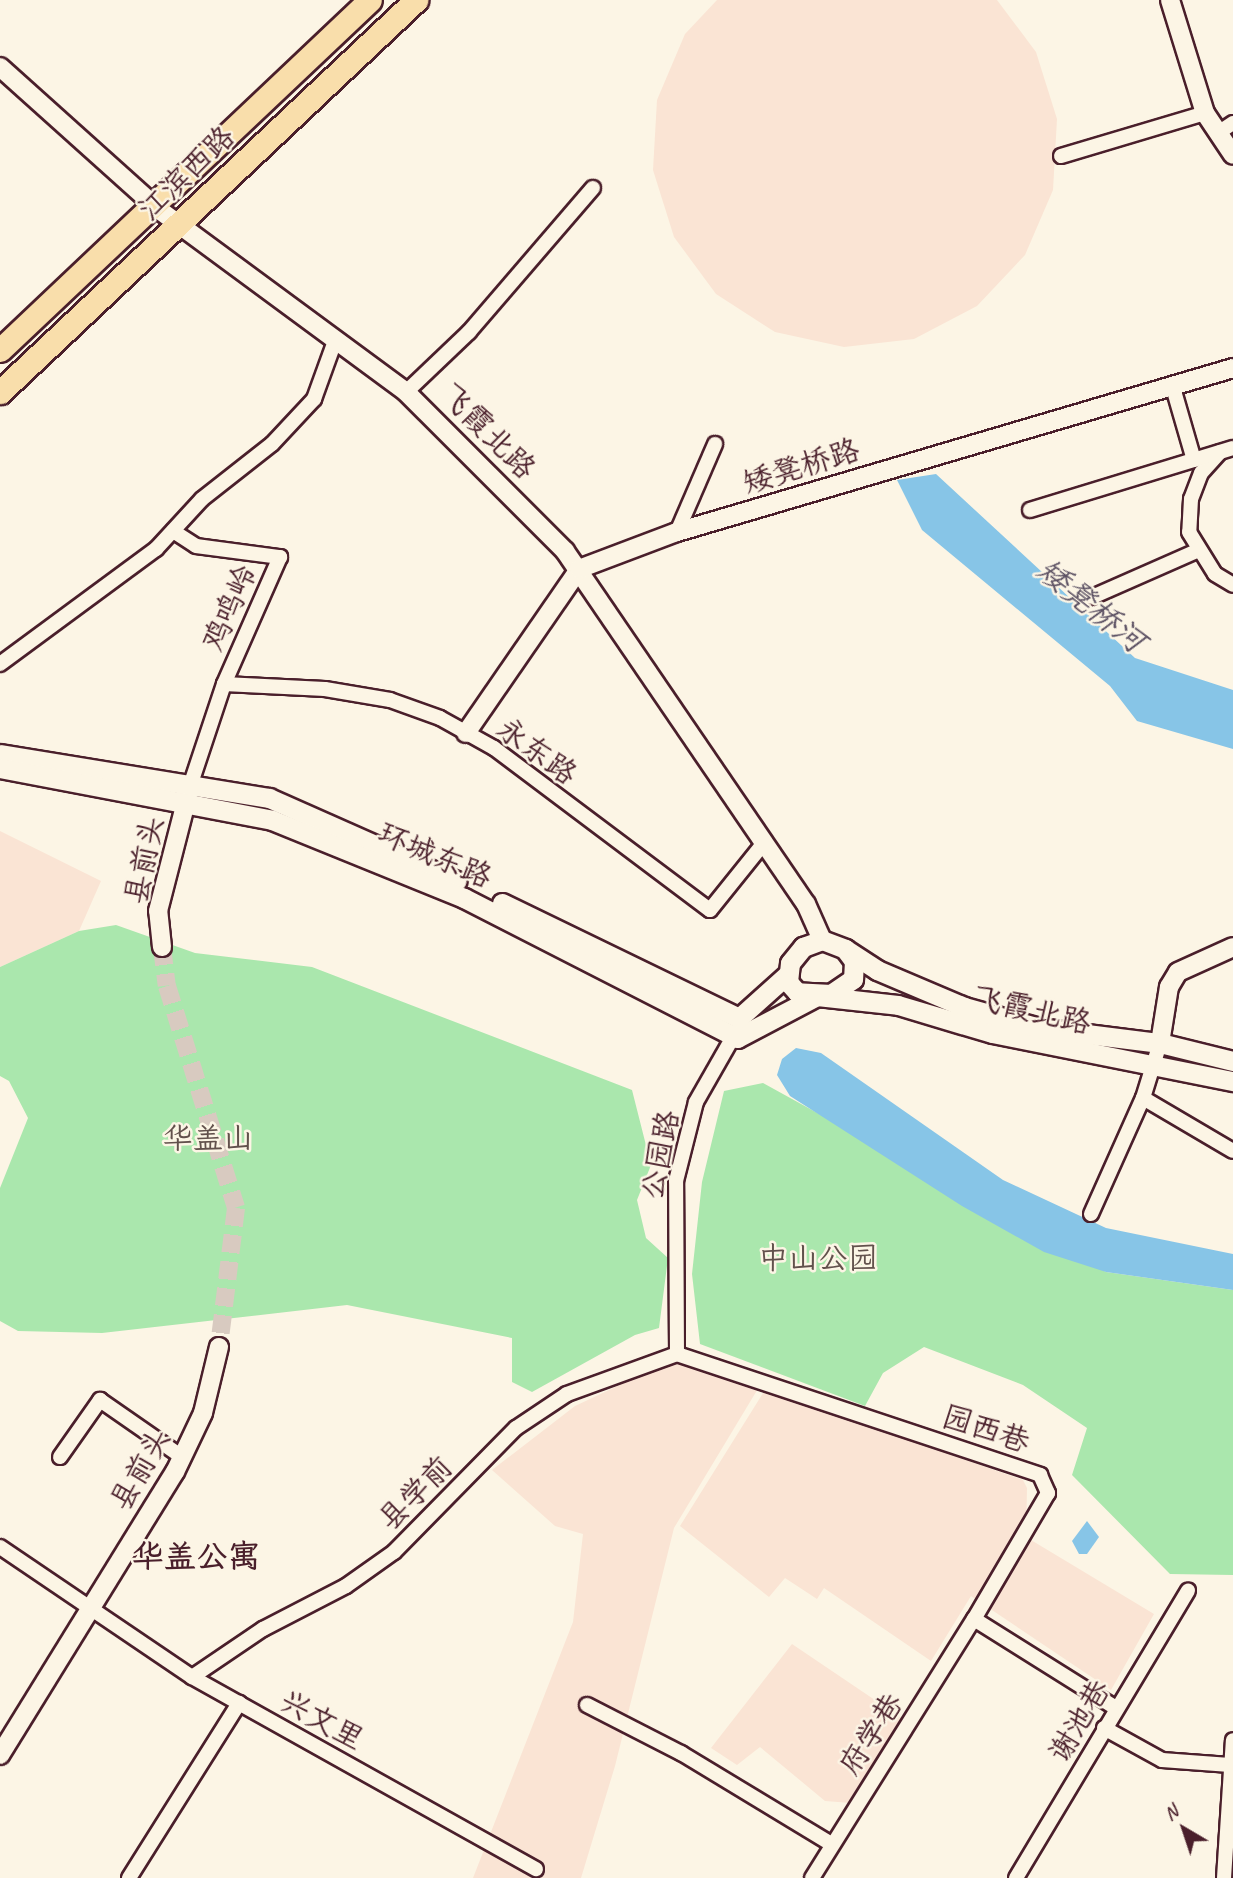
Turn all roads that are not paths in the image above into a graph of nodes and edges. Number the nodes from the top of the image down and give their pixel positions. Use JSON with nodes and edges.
{"nodes":[{"id":1,"x":370,"y":0,"type":"edge"},
{"id":2,"x":416,"y":0,"type":"edge"},
{"id":3,"x":1170,"y":0,"type":"edge"},
{"id":4,"x":0,"y":67,"type":"edge"},
{"id":5,"x":1205,"y":114,"type":"junction"},
{"id":6,"x":1225,"y":128,"type":"edge"},
{"id":7,"x":1233,"y":155,"type":"edge"},
{"id":8,"x":1061,"y":156,"type":"dead end"},
{"id":9,"x":593,"y":188,"type":"dead end"},
{"id":10,"x":151,"y":203,"type":"junction"},
{"id":11,"x":178,"y":223,"type":"junction"},
{"id":12,"x":335,"y":341,"type":"junction"},
{"id":13,"x":0,"y":350,"type":"edge"},
{"id":14,"x":1233,"y":368,"type":"edge"},
{"id":15,"x":1172,"y":384,"type":"junction"},
{"id":16,"x":0,"y":392,"type":"edge"},
{"id":17,"x":406,"y":392,"type":"junction"},
{"id":18,"x":715,"y":444,"type":"dead end"},
{"id":19,"x":1226,"y":450,"type":"edge"},
{"id":20,"x":1194,"y":460,"type":"junction"},
{"id":21,"x":1030,"y":510,"type":"dead end"},
{"id":22,"x":173,"y":531,"type":"junction"},
{"id":23,"x":677,"y":532,"type":"junction"},
{"id":24,"x":1197,"y":551,"type":"junction"},
{"id":25,"x":579,"y":569,"type":"junction"},
{"id":26,"x":1233,"y":585,"type":"edge"},
{"id":27,"x":1092,"y":597,"type":"dead end"},
{"id":28,"x":0,"y":664,"type":"edge"},
{"id":29,"x":224,"y":684,"type":"junction"},
{"id":30,"x":466,"y":733,"type":"junction"},
{"id":31,"x":0,"y":754,"type":"edge"},
{"id":32,"x":0,"y":768,"type":"edge"},
{"id":33,"x":187,"y":795,"type":"junction"},
{"id":34,"x":763,"y":844,"type":"junction"},
{"id":35,"x":822,"y":940,"type":"junction"},
{"id":36,"x":162,"y":947,"type":"tunnel mouth"},
{"id":37,"x":1233,"y":947,"type":"edge"},
{"id":38,"x":845,"y":949,"type":"junction"},
{"id":39,"x":787,"y":975,"type":"junction"},
{"id":40,"x":817,"y":996,"type":"junction"},
{"id":41,"x":738,"y":1028,"type":"junction"},
{"id":42,"x":1160,"y":1043,"type":"junction"},
{"id":43,"x":1233,"y":1061,"type":"edge"},
{"id":44,"x":1151,"y":1068,"type":"junction"},
{"id":45,"x":1233,"y":1081,"type":"edge"},
{"id":46,"x":1143,"y":1098,"type":"junction"},
{"id":47,"x":1233,"y":1151,"type":"edge"},
{"id":48,"x":1091,"y":1214,"type":"dead end"},
{"id":49,"x":219,"y":1347,"type":"tunnel mouth"},
{"id":50,"x":677,"y":1354,"type":"junction"},
{"id":51,"x":60,"y":1457,"type":"dead end"},
{"id":52,"x":182,"y":1457,"type":"junction"},
{"id":53,"x":0,"y":1547,"type":"edge"},
{"id":54,"x":1188,"y":1591,"type":"dead end"},
{"id":55,"x":87,"y":1609,"type":"junction"},
{"id":56,"x":974,"y":1619,"type":"junction"},
{"id":57,"x":192,"y":1677,"type":"junction"},
{"id":58,"x":239,"y":1703,"type":"junction"},
{"id":59,"x":587,"y":1705,"type":"dead end"},
{"id":60,"x":1116,"y":1708,"type":"junction"},
{"id":61,"x":1104,"y":1728,"type":"junction"},
{"id":62,"x":1233,"y":1740,"type":"edge"},
{"id":63,"x":1,"y":1752,"type":"edge"},
{"id":64,"x":1230,"y":1765,"type":"junction"},
{"id":65,"x":831,"y":1844,"type":"junction"},
{"id":66,"x":536,"y":1869,"type":"dead end"},
{"id":67,"x":129,"y":1878,"type":"edge"},
{"id":68,"x":812,"y":1878,"type":"edge"},
{"id":69,"x":1016,"y":1878,"type":"edge"},
{"id":70,"x":1224,"y":1878,"type":"edge"}],
"edges":[{"from":1,"to":10,"type":"main road","name":"江滨西路"},
{"from":2,"to":11,"type":"main road","name":"江滨西路"},
{"from":3,"to":5,"type":"street"},
{"from":4,"to":10,"type":"street","name":"飞霞北路"},
{"from":5,"to":6,"type":"street"},
{"from":5,"to":8,"type":"street"},
{"from":6,"to":7,"type":"street"},
{"from":9,"to":17,"type":"street"},
{"from":10,"to":11,"type":"street","name":"飞霞北路"},
{"from":10,"to":13,"type":"main road","name":"江滨西路"},
{"from":11,"to":12,"type":"street","name":"飞霞北路"},
{"from":11,"to":16,"type":"main road","name":"江滨西路"},
{"from":12,"to":17,"type":"street","name":"飞霞北路"},
{"from":12,"to":22,"type":"street"},
{"from":14,"to":15,"type":"street","name":"矮凳桥路"},
{"from":15,"to":20,"type":"street"},
{"from":15,"to":23,"type":"street","name":"矮凳桥路"},
{"from":17,"to":25,"type":"street","name":"飞霞北路"},
{"from":18,"to":23,"type":"street"},
{"from":19,"to":20,"type":"street"},
{"from":19,"to":24,"type":"street"},
{"from":20,"to":21,"type":"street"},
{"from":22,"to":28,"type":"street"},
{"from":22,"to":29,"type":"street","name":"鸡鸣岭"},
{"from":23,"to":25,"type":"street","name":"矮凳桥路"},
{"from":24,"to":26,"type":"street"},
{"from":24,"to":27,"type":"street"},
{"from":25,"to":30,"type":"street"},
{"from":25,"to":34,"type":"street","name":"飞霞北路"},
{"from":29,"to":30,"type":"street","name":"永东路"},
{"from":29,"to":33,"type":"street","name":"鸡鸣岭"},
{"from":30,"to":34,"type":"street","name":"永东路"},
{"from":31,"to":33,"type":"main road","name":"环城东路"},
{"from":32,"to":33,"type":"main road","name":"环城东路"},
{"from":33,"to":36,"type":"street","name":"县前头"},
{"from":33,"to":41,"type":"main road","name":"环城东路"},
{"from":34,"to":35,"type":"street","name":"飞霞北路"},
{"from":35,"to":38,"type":"main road","name":"飞霞北路"},
{"from":35,"to":39,"type":"main road"},
{"from":37,"to":42,"type":"street"},
{"from":38,"to":40,"type":"main road"},
{"from":38,"to":42,"type":"main road","name":"飞霞北路"},
{"from":39,"to":40,"type":"main road","name":"飞霞北路"},
{"from":39,"to":41,"type":"main road"},
{"from":40,"to":41,"type":"main road"},
{"from":40,"to":44,"type":"main road","name":"飞霞北路"},
{"from":41,"to":50,"type":"street","name":"公园路"},
{"from":42,"to":43,"type":"main road","name":"飞霞北路"},
{"from":42,"to":44,"type":"street"},
{"from":44,"to":45,"type":"main road","name":"飞霞北路"},
{"from":44,"to":46,"type":"street"},
{"from":46,"to":47,"type":"street"},
{"from":46,"to":48,"type":"street"},
{"from":49,"to":52,"type":"street","name":"县前头"},
{"from":50,"to":56,"type":"street","name":"园西巷"},
{"from":50,"to":57,"type":"street","name":"县学前"},
{"from":51,"to":52,"type":"street"},
{"from":52,"to":55,"type":"street","name":"县前头"},
{"from":53,"to":55,"type":"street","name":"兴文里"},
{"from":54,"to":60,"type":"street","name":"谢池巷"},
{"from":55,"to":57,"type":"street","name":"兴文里"},
{"from":55,"to":63,"type":"street","name":"县前头"},
{"from":56,"to":60,"type":"street"},
{"from":56,"to":65,"type":"street","name":"府学巷"},
{"from":57,"to":58,"type":"street","name":"兴文里"},
{"from":58,"to":66,"type":"street","name":"兴文里"},
{"from":58,"to":67,"type":"street"},
{"from":59,"to":65,"type":"street"},
{"from":60,"to":61,"type":"street","name":"谢池巷"},
{"from":61,"to":64,"type":"street"},
{"from":61,"to":69,"type":"street","name":"谢池巷"},
{"from":62,"to":64,"type":"street"},
{"from":64,"to":70,"type":"street"},
{"from":65,"to":68,"type":"street","name":"府学巷"}]}
